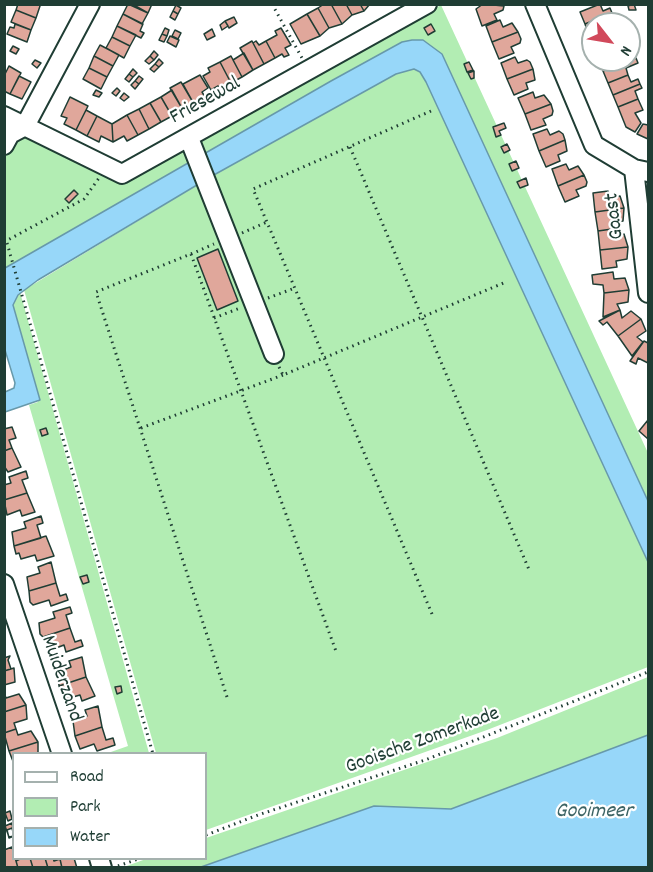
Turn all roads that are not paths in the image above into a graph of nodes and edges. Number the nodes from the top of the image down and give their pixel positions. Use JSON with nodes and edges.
{"nodes":[{"id":1,"x":90,"y":4,"type":"edge"},
{"id":2,"x":427,"y":4,"type":"edge"},
{"id":3,"x":535,"y":4,"type":"edge"},
{"id":4,"x":4,"y":116,"type":"edge"},
{"id":5,"x":25,"y":126,"type":"junction"},
{"id":6,"x":4,"y":145,"type":"edge"},
{"id":7,"x":192,"y":146,"type":"junction"},
{"id":8,"x":641,"y":171,"type":"edge"},
{"id":9,"x":648,"y":293,"type":"edge"},
{"id":10,"x":274,"y":354,"type":"road end"},
{"id":11,"x":4,"y":584,"type":"edge"},
{"id":12,"x":10,"y":622,"type":"edge"},
{"id":13,"x":62,"y":752,"type":"edge"}],
"edges":[{"from":1,"to":5,"type":"street"},
{"from":2,"to":7,"type":"street","name":"Friesewal"},
{"from":3,"to":8,"type":"street"},
{"from":4,"to":5,"type":"street","name":"Friesewal"},
{"from":5,"to":6,"type":"street"},
{"from":5,"to":7,"type":"street","name":"Friesewal"},
{"from":7,"to":10,"type":"street"},
{"from":8,"to":9,"type":"street","name":"Gaast"},
{"from":11,"to":12,"type":"street","name":"Muiderzand"},
{"from":12,"to":13,"type":"street","name":"Muiderzand"}]}
